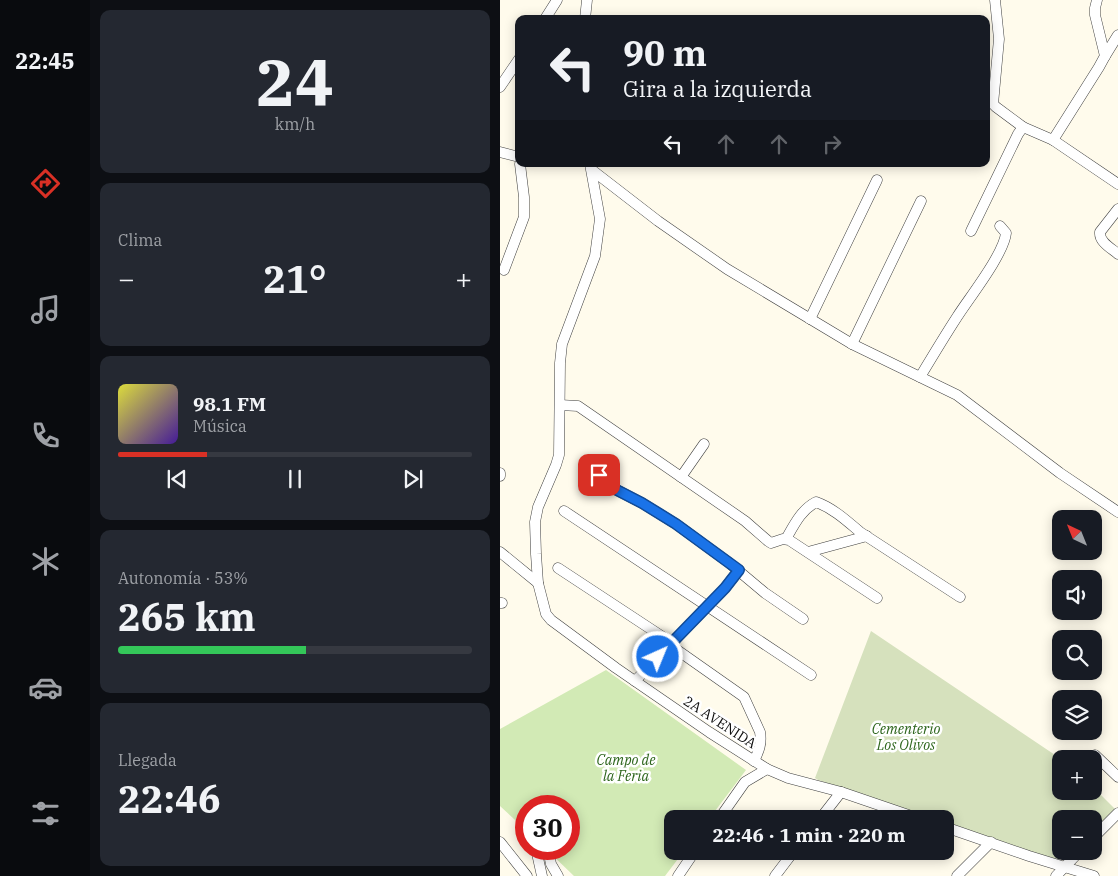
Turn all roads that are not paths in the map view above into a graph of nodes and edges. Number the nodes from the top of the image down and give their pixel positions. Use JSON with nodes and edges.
{"nodes":[{"id":1,"x":557,"y":0,"type":"edge"},
{"id":2,"x":587,"y":0,"type":"edge"},
{"id":3,"x":995,"y":0,"type":"edge"},
{"id":4,"x":1097,"y":0,"type":"edge"},
{"id":5,"x":547,"y":15,"type":"edge"},
{"id":6,"x":585,"y":15,"type":"edge"},
{"id":7,"x":1118,"y":35,"type":"edge"},
{"id":8,"x":1104,"y":56,"type":"junction"},
{"id":9,"x":515,"y":64,"type":"edge"},
{"id":10,"x":500,"y":88,"type":"edge"},
{"id":11,"x":1023,"y":127,"type":"junction"},
{"id":12,"x":1053,"y":140,"type":"junction"},
{"id":13,"x":500,"y":152,"type":"edge"},
{"id":14,"x":515,"y":156,"type":"edge"},
{"id":15,"x":520,"y":167,"type":"edge"},
{"id":16,"x":591,"y":167,"type":"edge"},
{"id":17,"x":877,"y":180,"type":"dead end"},
{"id":18,"x":1118,"y":184,"type":"edge"},
{"id":19,"x":921,"y":201,"type":"dead end"},
{"id":20,"x":1118,"y":209,"type":"edge"},
{"id":21,"x":1000,"y":226,"type":"dead end"},
{"id":22,"x":971,"y":231,"type":"dead end"},
{"id":23,"x":1118,"y":254,"type":"edge"},
{"id":24,"x":504,"y":270,"type":"dead end"},
{"id":25,"x":810,"y":318,"type":"junction"},
{"id":26,"x":852,"y":344,"type":"junction"},
{"id":27,"x":920,"y":377,"type":"junction"},
{"id":28,"x":560,"y":406,"type":"junction"},
{"id":29,"x":704,"y":444,"type":"dead end"},
{"id":30,"x":588,"y":464,"type":"dead end"},
{"id":31,"x":681,"y":476,"type":"junction"},
{"id":32,"x":564,"y":512,"type":"dead end"},
{"id":33,"x":1118,"y":512,"type":"edge"},
{"id":34,"x":867,"y":536,"type":"junction"},
{"id":35,"x":786,"y":539,"type":"junction"},
{"id":36,"x":500,"y":552,"type":"edge"},
{"id":37,"x":808,"y":552,"type":"junction"},
{"id":38,"x":558,"y":568,"type":"dead end"},
{"id":39,"x":739,"y":570,"type":"junction"},
{"id":40,"x":538,"y":583,"type":"junction"},
{"id":41,"x":960,"y":597,"type":"dead end"},
{"id":42,"x":877,"y":598,"type":"dead end"},
{"id":43,"x":707,"y":606,"type":"junction"},
{"id":44,"x":803,"y":618,"type":"dead end"},
{"id":45,"x":671,"y":644,"type":"junction"},
{"id":46,"x":811,"y":674,"type":"dead end"},
{"id":47,"x":635,"y":681,"type":"junction"},
{"id":48,"x":754,"y":760,"type":"junction"},
{"id":49,"x":1102,"y":761,"type":"edge"},
{"id":50,"x":767,"y":769,"type":"junction"},
{"id":51,"x":1118,"y":777,"type":"edge"},
{"id":52,"x":841,"y":792,"type":"junction"},
{"id":53,"x":725,"y":810,"type":"edge"},
{"id":54,"x":827,"y":810,"type":"edge"},
{"id":55,"x":894,"y":810,"type":"edge"},
{"id":56,"x":1118,"y":813,"type":"edge"},
{"id":57,"x":1102,"y":829,"type":"edge"},
{"id":58,"x":954,"y":830,"type":"edge"},
{"id":59,"x":500,"y":842,"type":"edge"},
{"id":60,"x":991,"y":842,"type":"junction"},
{"id":61,"x":538,"y":860,"type":"edge"},
{"id":62,"x":550,"y":860,"type":"edge"},
{"id":63,"x":689,"y":860,"type":"edge"},
{"id":64,"x":787,"y":860,"type":"edge"},
{"id":65,"x":1071,"y":860,"type":"edge"},
{"id":66,"x":1064,"y":867,"type":"junction"},
{"id":67,"x":527,"y":876,"type":"edge"},
{"id":68,"x":542,"y":876,"type":"edge"},
{"id":69,"x":558,"y":876,"type":"edge"},
{"id":70,"x":678,"y":876,"type":"edge"},
{"id":71,"x":775,"y":876,"type":"edge"},
{"id":72,"x":957,"y":876,"type":"edge"},
{"id":73,"x":1056,"y":876,"type":"edge"},
{"id":74,"x":1094,"y":876,"type":"edge"}],
"edges":[{"from":1,"to":5,"type":"street"},
{"from":2,"to":6,"type":"street"},
{"from":3,"to":11,"type":"street"},
{"from":4,"to":8,"type":"street"},
{"from":7,"to":8,"type":"street"},
{"from":8,"to":12,"type":"street"},
{"from":9,"to":10,"type":"street"},
{"from":11,"to":12,"type":"street"},
{"from":11,"to":22,"type":"street"},
{"from":12,"to":18,"type":"street"},
{"from":13,"to":14,"type":"street"},
{"from":15,"to":24,"type":"street"},
{"from":16,"to":25,"type":"street"},
{"from":16,"to":28,"type":"street","name":"2A AVENIDA"},
{"from":17,"to":25,"type":"street"},
{"from":19,"to":26,"type":"street"},
{"from":20,"to":23,"type":"street"},
{"from":21,"to":27,"type":"street"},
{"from":25,"to":26,"type":"street"},
{"from":26,"to":27,"type":"street"},
{"from":27,"to":33,"type":"street"},
{"from":28,"to":31,"type":"street"},
{"from":28,"to":40,"type":"street","name":"2A AVENIDA"},
{"from":29,"to":31,"type":"street"},
{"from":30,"to":39,"type":"street"},
{"from":31,"to":35,"type":"street"},
{"from":32,"to":43,"type":"street"},
{"from":34,"to":35,"type":"street"},
{"from":34,"to":37,"type":"street"},
{"from":34,"to":41,"type":"street"},
{"from":35,"to":37,"type":"street"},
{"from":36,"to":40,"type":"street"},
{"from":37,"to":42,"type":"street"},
{"from":38,"to":45,"type":"street"},
{"from":39,"to":43,"type":"street"},
{"from":39,"to":44,"type":"street"},
{"from":40,"to":47,"type":"street","name":"2A AVENIDA"},
{"from":43,"to":45,"type":"street"},
{"from":43,"to":46,"type":"street"},
{"from":45,"to":47,"type":"street"},
{"from":45,"to":48,"type":"street"},
{"from":47,"to":48,"type":"street","name":"2A AVENIDA"},
{"from":48,"to":50,"type":"street","name":"2A AVENIDA"},
{"from":49,"to":51,"type":"street"},
{"from":50,"to":52,"type":"street","name":"2A AVENIDA"},
{"from":50,"to":53,"type":"street"},
{"from":52,"to":54,"type":"street"},
{"from":52,"to":55,"type":"street","name":"2A AVENIDA"},
{"from":56,"to":57,"type":"street"},
{"from":58,"to":60,"type":"street"},
{"from":59,"to":67,"type":"street"},
{"from":60,"to":66,"type":"street"},
{"from":60,"to":72,"type":"street"},
{"from":61,"to":68,"type":"street"},
{"from":62,"to":69,"type":"street"},
{"from":63,"to":70,"type":"street"},
{"from":64,"to":71,"type":"street"},
{"from":65,"to":66,"type":"street"},
{"from":66,"to":73,"type":"street"},
{"from":66,"to":74,"type":"street"}]}
